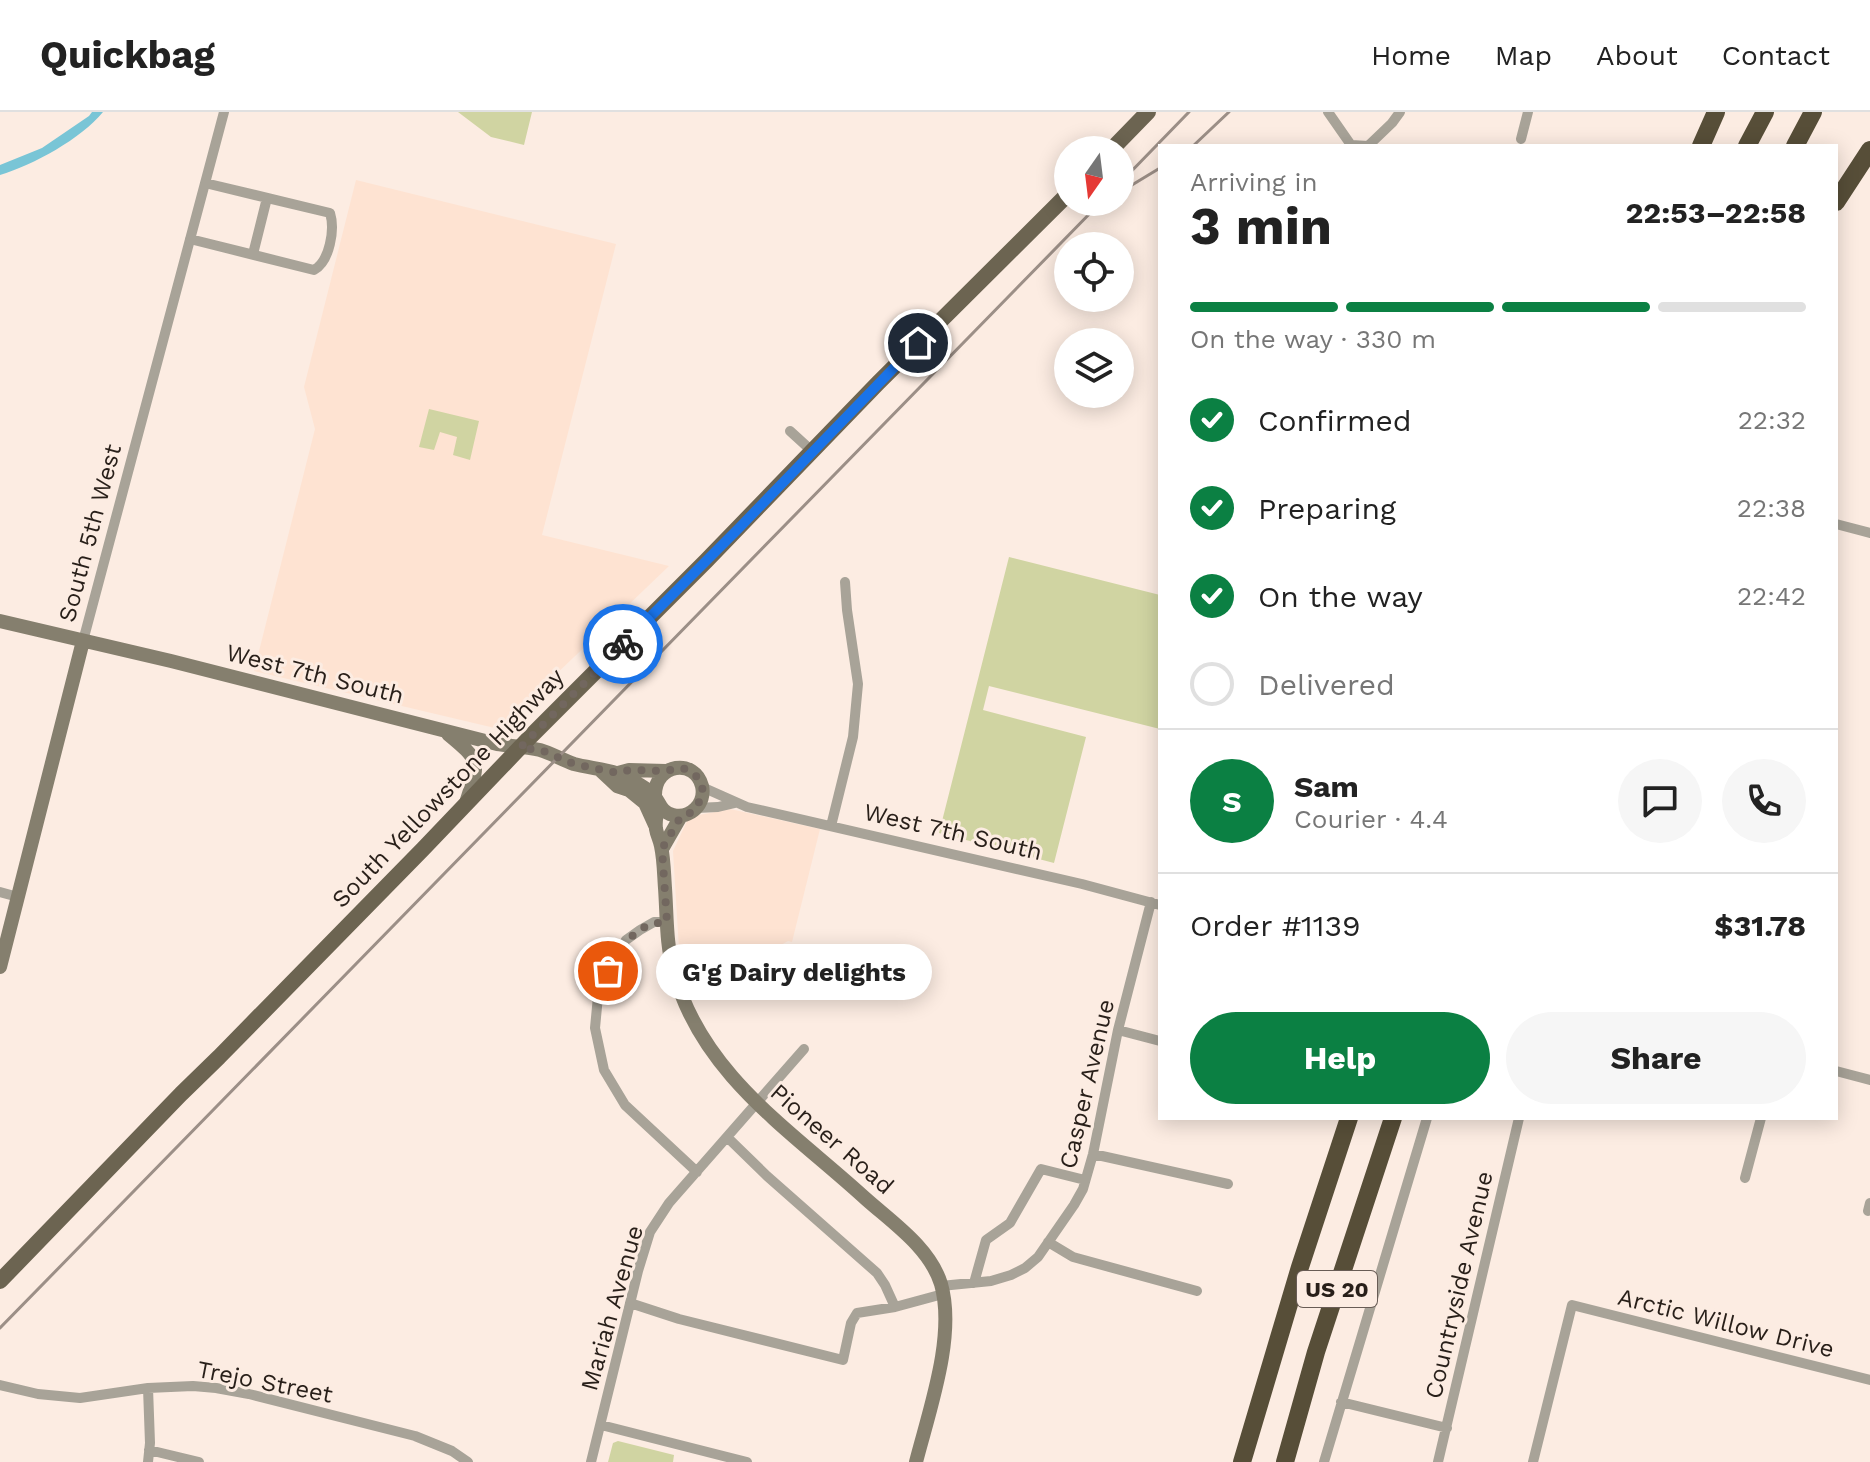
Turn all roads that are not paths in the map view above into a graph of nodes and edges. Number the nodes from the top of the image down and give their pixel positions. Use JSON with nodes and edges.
{"nodes":[{"id":1,"x":224,"y":112,"type":"edge"},
{"id":2,"x":1148,"y":112,"type":"edge"},
{"id":3,"x":1328,"y":112,"type":"edge"},
{"id":4,"x":1400,"y":112,"type":"edge"},
{"id":5,"x":1528,"y":112,"type":"edge"},
{"id":6,"x":1716,"y":112,"type":"edge"},
{"id":7,"x":1765,"y":112,"type":"edge"},
{"id":8,"x":1813,"y":112,"type":"edge"},
{"id":9,"x":1125,"y":136,"type":"edge"},
{"id":10,"x":1521,"y":139,"type":"dead end"},
{"id":11,"x":1350,"y":144,"type":"edge"},
{"id":12,"x":1370,"y":144,"type":"edge"},
{"id":13,"x":1702,"y":144,"type":"edge"},
{"id":14,"x":1748,"y":144,"type":"edge"},
{"id":15,"x":1796,"y":144,"type":"edge"},
{"id":16,"x":1870,"y":150,"type":"edge"},
{"id":17,"x":205,"y":183,"type":"junction"},
{"id":18,"x":267,"y":198,"type":"junction"},
{"id":19,"x":1838,"y":199,"type":"edge"},
{"id":20,"x":1054,"y":208,"type":"edge"},
{"id":21,"x":190,"y":239,"type":"junction"},
{"id":22,"x":253,"y":254,"type":"junction"},
{"id":23,"x":790,"y":431,"type":"dead end"},
{"id":24,"x":813,"y":452,"type":"junction"},
{"id":25,"x":1838,"y":525,"type":"edge"},
{"id":26,"x":1870,"y":533,"type":"edge"},
{"id":27,"x":845,"y":582,"type":"dead end"},
{"id":28,"x":0,"y":621,"type":"edge"},
{"id":29,"x":83,"y":641,"type":"junction"},
{"id":30,"x":441,"y":729,"type":"junction"},
{"id":31,"x":520,"y":748,"type":"junction"},
{"id":32,"x":601,"y":770,"type":"junction"},
{"id":33,"x":666,"y":771,"type":"junction"},
{"id":34,"x":618,"y":773,"type":"junction"},
{"id":35,"x":702,"y":787,"type":"junction"},
{"id":36,"x":657,"y":800,"type":"junction"},
{"id":37,"x":466,"y":803,"type":"junction"},
{"id":38,"x":735,"y":803,"type":"junction"},
{"id":39,"x":696,"y":808,"type":"junction"},
{"id":40,"x":681,"y":816,"type":"junction"},
{"id":41,"x":831,"y":826,"type":"junction"},
{"id":42,"x":656,"y":827,"type":"junction"},
{"id":43,"x":662,"y":849,"type":"junction"},
{"id":44,"x":0,"y":892,"type":"edge"},
{"id":45,"x":18,"y":897,"type":"junction"},
{"id":46,"x":1156,"y":904,"type":"edge"},
{"id":47,"x":667,"y":922,"type":"junction"},
{"id":48,"x":0,"y":967,"type":"edge"},
{"id":49,"x":1118,"y":1030,"type":"junction"},
{"id":50,"x":1158,"y":1040,"type":"edge"},
{"id":51,"x":804,"y":1049,"type":"dead end"},
{"id":52,"x":1838,"y":1072,"type":"edge"},
{"id":53,"x":1870,"y":1080,"type":"edge"},
{"id":54,"x":756,"y":1104,"type":"junction"},
{"id":55,"x":1348,"y":1120,"type":"edge"},
{"id":56,"x":1392,"y":1120,"type":"edge"},
{"id":57,"x":1426,"y":1120,"type":"edge"},
{"id":58,"x":1519,"y":1120,"type":"edge"},
{"id":59,"x":1760,"y":1120,"type":"edge"},
{"id":60,"x":727,"y":1137,"type":"junction"},
{"id":61,"x":1093,"y":1154,"type":"junction"},
{"id":62,"x":697,"y":1172,"type":"junction"},
{"id":63,"x":1745,"y":1178,"type":"dead end"},
{"id":64,"x":1085,"y":1180,"type":"junction"},
{"id":65,"x":1228,"y":1184,"type":"dead end"},
{"id":66,"x":1048,"y":1242,"type":"junction"},
{"id":67,"x":0,"y":1281,"type":"edge"},
{"id":68,"x":974,"y":1283,"type":"junction"},
{"id":69,"x":942,"y":1290,"type":"junction"},
{"id":70,"x":1197,"y":1291,"type":"dead end"},
{"id":71,"x":630,"y":1303,"type":"junction"},
{"id":72,"x":895,"y":1307,"type":"junction"},
{"id":73,"x":1870,"y":1380,"type":"edge"},
{"id":74,"x":0,"y":1385,"type":"edge"},
{"id":75,"x":148,"y":1388,"type":"junction"},
{"id":76,"x":1341,"y":1402,"type":"junction"},
{"id":77,"x":601,"y":1425,"type":"junction"},
{"id":78,"x":1447,"y":1428,"type":"junction"},
{"id":79,"x":149,"y":1450,"type":"junction"},
{"id":80,"x":148,"y":1462,"type":"edge"},
{"id":81,"x":199,"y":1462,"type":"edge"},
{"id":82,"x":468,"y":1462,"type":"edge"},
{"id":83,"x":591,"y":1462,"type":"edge"},
{"id":84,"x":747,"y":1462,"type":"edge"},
{"id":85,"x":916,"y":1462,"type":"edge"},
{"id":86,"x":1242,"y":1462,"type":"edge"},
{"id":87,"x":1285,"y":1462,"type":"edge"},
{"id":88,"x":1324,"y":1462,"type":"edge"},
{"id":89,"x":1438,"y":1462,"type":"edge"},
{"id":90,"x":1533,"y":1462,"type":"edge"}],
"edges":[{"from":1,"to":17,"type":"street","name":"South 5th West"},
{"from":2,"to":9,"type":"main road"},
{"from":3,"to":11,"type":"street"},
{"from":4,"to":12,"type":"street"},
{"from":5,"to":10,"type":"street"},
{"from":6,"to":13,"type":"highway"},
{"from":7,"to":14,"type":"highway"},
{"from":8,"to":15,"type":"highway"},
{"from":16,"to":19,"type":"highway"},
{"from":17,"to":18,"type":"street"},
{"from":17,"to":21,"type":"street","name":"South 5th West"},
{"from":18,"to":22,"type":"street"},
{"from":18,"to":22,"type":"street"},
{"from":20,"to":24,"type":"main road","name":"South Yellowstone Highway"},
{"from":21,"to":22,"type":"street"},
{"from":21,"to":29,"type":"street","name":"South 5th West"},
{"from":23,"to":24,"type":"street"},
{"from":24,"to":31,"type":"main road","name":"South Yellowstone Highway"},
{"from":25,"to":26,"type":"street"},
{"from":27,"to":41,"type":"street"},
{"from":28,"to":29,"type":"street","name":"West 7th South"},
{"from":29,"to":30,"type":"street","name":"West 7th South"},
{"from":29,"to":45,"type":"street","name":"South 5th West"},
{"from":30,"to":31,"type":"street","name":"West 7th South"},
{"from":30,"to":37,"type":"street"},
{"from":31,"to":32,"type":"street","name":"West 7th South"},
{"from":31,"to":37,"type":"main road","name":"South Yellowstone Highway"},
{"from":32,"to":34,"type":"street","name":"West 7th South"},
{"from":32,"to":42,"type":"street"},
{"from":33,"to":34,"type":"street","name":"West 7th South"},
{"from":33,"to":35,"type":"street"},
{"from":33,"to":36,"type":"street"},
{"from":34,"to":36,"type":"street","name":"West 7th South"},
{"from":35,"to":38,"type":"street","name":"West 7th South"},
{"from":35,"to":39,"type":"street"},
{"from":36,"to":40,"type":"street"},
{"from":36,"to":42,"type":"street","name":"Pioneer Road"},
{"from":37,"to":67,"type":"main road","name":"South Yellowstone Highway"},
{"from":38,"to":39,"type":"street","name":"West 7th South"},
{"from":38,"to":41,"type":"street","name":"West 7th South"},
{"from":39,"to":40,"type":"street"},
{"from":40,"to":43,"type":"street"},
{"from":41,"to":46,"type":"street","name":"West 7th South"},
{"from":42,"to":43,"type":"street","name":"Pioneer Road"},
{"from":43,"to":47,"type":"street","name":"Pioneer Road"},
{"from":44,"to":45,"type":"street"},
{"from":45,"to":48,"type":"street","name":"South 5th West"},
{"from":46,"to":49,"type":"street","name":"Casper Avenue"},
{"from":47,"to":54,"type":"street","name":"Pioneer Road"},
{"from":47,"to":62,"type":"street"},
{"from":49,"to":50,"type":"street"},
{"from":49,"to":61,"type":"street","name":"Casper Avenue"},
{"from":51,"to":54,"type":"street","name":"Mariah Avenue"},
{"from":52,"to":53,"type":"street"},
{"from":54,"to":60,"type":"street","name":"Mariah Avenue"},
{"from":54,"to":69,"type":"street","name":"Pioneer Road"},
{"from":55,"to":86,"type":"highway","number":"US 20"},
{"from":56,"to":87,"type":"highway","number":"US 20"},
{"from":57,"to":76,"type":"street"},
{"from":58,"to":78,"type":"street","name":"Countryside Avenue"},
{"from":59,"to":63,"type":"street"},
{"from":60,"to":62,"type":"street","name":"Mariah Avenue"},
{"from":60,"to":72,"type":"street"},
{"from":61,"to":64,"type":"street","name":"Casper Avenue"},
{"from":61,"to":65,"type":"street"},
{"from":62,"to":71,"type":"street","name":"Mariah Avenue"},
{"from":64,"to":66,"type":"street","name":"Casper Avenue"},
{"from":64,"to":68,"type":"street"},
{"from":66,"to":68,"type":"street","name":"Casper Avenue"},
{"from":66,"to":70,"type":"street"},
{"from":68,"to":69,"type":"street","name":"Casper Avenue"},
{"from":69,"to":72,"type":"street","name":"Casper Avenue"},
{"from":69,"to":85,"type":"street","name":"Pioneer Road"},
{"from":71,"to":72,"type":"street","name":"Casper Avenue"},
{"from":71,"to":77,"type":"street","name":"Mariah Avenue"},
{"from":73,"to":90,"type":"street","name":"Arctic Willow Drive"},
{"from":74,"to":75,"type":"street","name":"Trejo Street"},
{"from":75,"to":79,"type":"street"},
{"from":75,"to":82,"type":"street","name":"Trejo Street"},
{"from":76,"to":78,"type":"street"},
{"from":76,"to":88,"type":"street"},
{"from":77,"to":83,"type":"street","name":"Mariah Avenue"},
{"from":77,"to":84,"type":"street"},
{"from":78,"to":89,"type":"street","name":"Countryside Avenue"},
{"from":79,"to":80,"type":"street"},
{"from":79,"to":81,"type":"street"}]}
